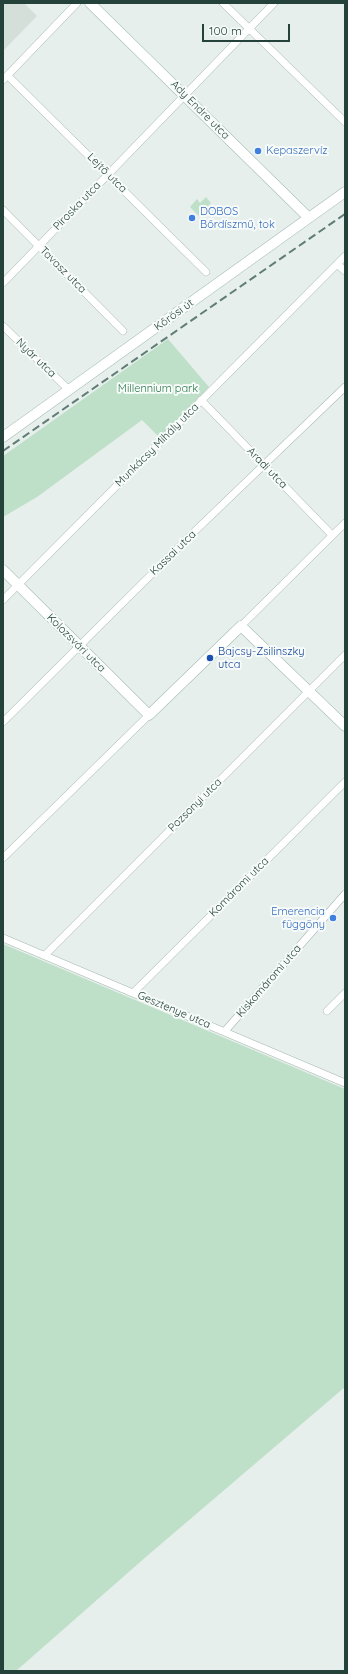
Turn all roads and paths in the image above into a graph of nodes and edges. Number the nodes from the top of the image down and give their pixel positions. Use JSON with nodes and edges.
{"nodes":[{"id":1,"x":77,"y":3,"type":"edge"},
{"id":2,"x":90,"y":3,"type":"edge"},
{"id":3,"x":223,"y":3,"type":"edge"},
{"id":4,"x":274,"y":3,"type":"edge"},
{"id":5,"x":249,"y":28,"type":"junction"},
{"id":6,"x":5,"y":78,"type":"edge"},
{"id":7,"x":185,"y":95,"type":"junction"},
{"id":8,"x":345,"y":122,"type":"edge"},
{"id":9,"x":109,"y":174,"type":"junction"},
{"id":10,"x":345,"y":192,"type":"edge"},
{"id":11,"x":3,"y":210,"type":"edge"},
{"id":12,"x":309,"y":218,"type":"junction"},
{"id":13,"x":39,"y":246,"type":"junction"},
{"id":14,"x":345,"y":256,"type":"edge"},
{"id":15,"x":338,"y":265,"type":"junction"},
{"id":16,"x":206,"y":272,"type":"dead end"},
{"id":17,"x":345,"y":272,"type":"edge"},
{"id":18,"x":3,"y":282,"type":"edge"},
{"id":19,"x":3,"y":326,"type":"edge"},
{"id":20,"x":123,"y":331,"type":"dead end"},
{"id":21,"x":345,"y":386,"type":"edge"},
{"id":22,"x":69,"y":390,"type":"junction"},
{"id":23,"x":201,"y":400,"type":"junction"},
{"id":24,"x":3,"y":437,"type":"edge"},
{"id":25,"x":264,"y":465,"type":"junction"},
{"id":26,"x":345,"y":522,"type":"edge"},
{"id":27,"x":332,"y":535,"type":"junction"},
{"id":28,"x":3,"y":570,"type":"edge"},
{"id":29,"x":18,"y":586,"type":"junction"},
{"id":30,"x":3,"y":600,"type":"edge"},
{"id":31,"x":240,"y":626,"type":"junction"},
{"id":32,"x":78,"y":646,"type":"junction"},
{"id":33,"x":345,"y":655,"type":"edge"},
{"id":34,"x":308,"y":691,"type":"junction"},
{"id":35,"x":150,"y":715,"type":"junction"},
{"id":36,"x":3,"y":722,"type":"edge"},
{"id":37,"x":345,"y":726,"type":"edge"},
{"id":38,"x":345,"y":782,"type":"edge"},
{"id":39,"x":3,"y":858,"type":"edge"},
{"id":40,"x":345,"y":894,"type":"edge"},
{"id":41,"x":3,"y":938,"type":"edge"},
{"id":42,"x":45,"y":954,"type":"junction"},
{"id":43,"x":134,"y":992,"type":"junction"},
{"id":44,"x":345,"y":993,"type":"edge"},
{"id":45,"x":328,"y":1011,"type":"dead end"},
{"id":46,"x":225,"y":1031,"type":"junction"},
{"id":47,"x":345,"y":1082,"type":"edge"}],
"edges":[{"from":1,"to":6,"type":"street"},
{"from":2,"to":7,"type":"street","name":"Ady Endre utca"},
{"from":3,"to":5,"type":"street"},
{"from":4,"to":5,"type":"street","name":"Piroska utca"},
{"from":5,"to":7,"type":"street","name":"Piroska utca"},
{"from":5,"to":8,"type":"street"},
{"from":6,"to":9,"type":"street","name":"Lejtő utca"},
{"from":7,"to":9,"type":"street","name":"Piroska utca"},
{"from":7,"to":12,"type":"street","name":"Ady Endre utca"},
{"from":9,"to":13,"type":"street","name":"Piroska utca"},
{"from":9,"to":16,"type":"street","name":"Lejtő utca"},
{"from":10,"to":12,"type":"street","name":"Kőrösi út"},
{"from":11,"to":13,"type":"street","name":"Tavasz utca"},
{"from":12,"to":22,"type":"street","name":"Kőrösi út"},
{"from":13,"to":18,"type":"street","name":"Piroska utca"},
{"from":13,"to":20,"type":"street","name":"Tavasz utca"},
{"from":14,"to":15,"type":"street","name":"Munkácsy Mihály utca"},
{"from":15,"to":17,"type":"street"},
{"from":15,"to":23,"type":"street","name":"Munkácsy Mihály utca"},
{"from":19,"to":22,"type":"street","name":"Nyár utca"},
{"from":21,"to":25,"type":"street","name":"Kassai utca"},
{"from":22,"to":24,"type":"street","name":"Kőrösi út"},
{"from":23,"to":25,"type":"street","name":"Aradi utca"},
{"from":23,"to":29,"type":"street","name":"Munkácsy Mihály utca"},
{"from":25,"to":27,"type":"street","name":"Aradi utca"},
{"from":25,"to":32,"type":"street","name":"Kassai utca"},
{"from":26,"to":27,"type":"street"},
{"from":27,"to":31,"type":"street"},
{"from":28,"to":29,"type":"street","name":"Kolozsvári utca"},
{"from":29,"to":30,"type":"street","name":"Munkácsy Mihály utca"},
{"from":29,"to":32,"type":"street","name":"Kolozsvári utca"},
{"from":31,"to":34,"type":"street"},
{"from":31,"to":35,"type":"street"},
{"from":32,"to":35,"type":"street","name":"Kolozsvári utca"},
{"from":32,"to":36,"type":"street","name":"Kassai utca"},
{"from":33,"to":34,"type":"street","name":"Pozsonyi utca"},
{"from":34,"to":37,"type":"street"},
{"from":34,"to":42,"type":"street","name":"Pozsonyi utca"},
{"from":35,"to":39,"type":"street"},
{"from":38,"to":43,"type":"street","name":"Komáromi utca"},
{"from":40,"to":46,"type":"street","name":"Kiskomáromi utca"},
{"from":41,"to":42,"type":"street","name":"Gesztenye utca"},
{"from":42,"to":43,"type":"street","name":"Gesztenye utca"},
{"from":43,"to":46,"type":"street","name":"Gesztenye utca"},
{"from":44,"to":45,"type":"street"},
{"from":46,"to":47,"type":"street","name":"Gesztenye utca"}]}
